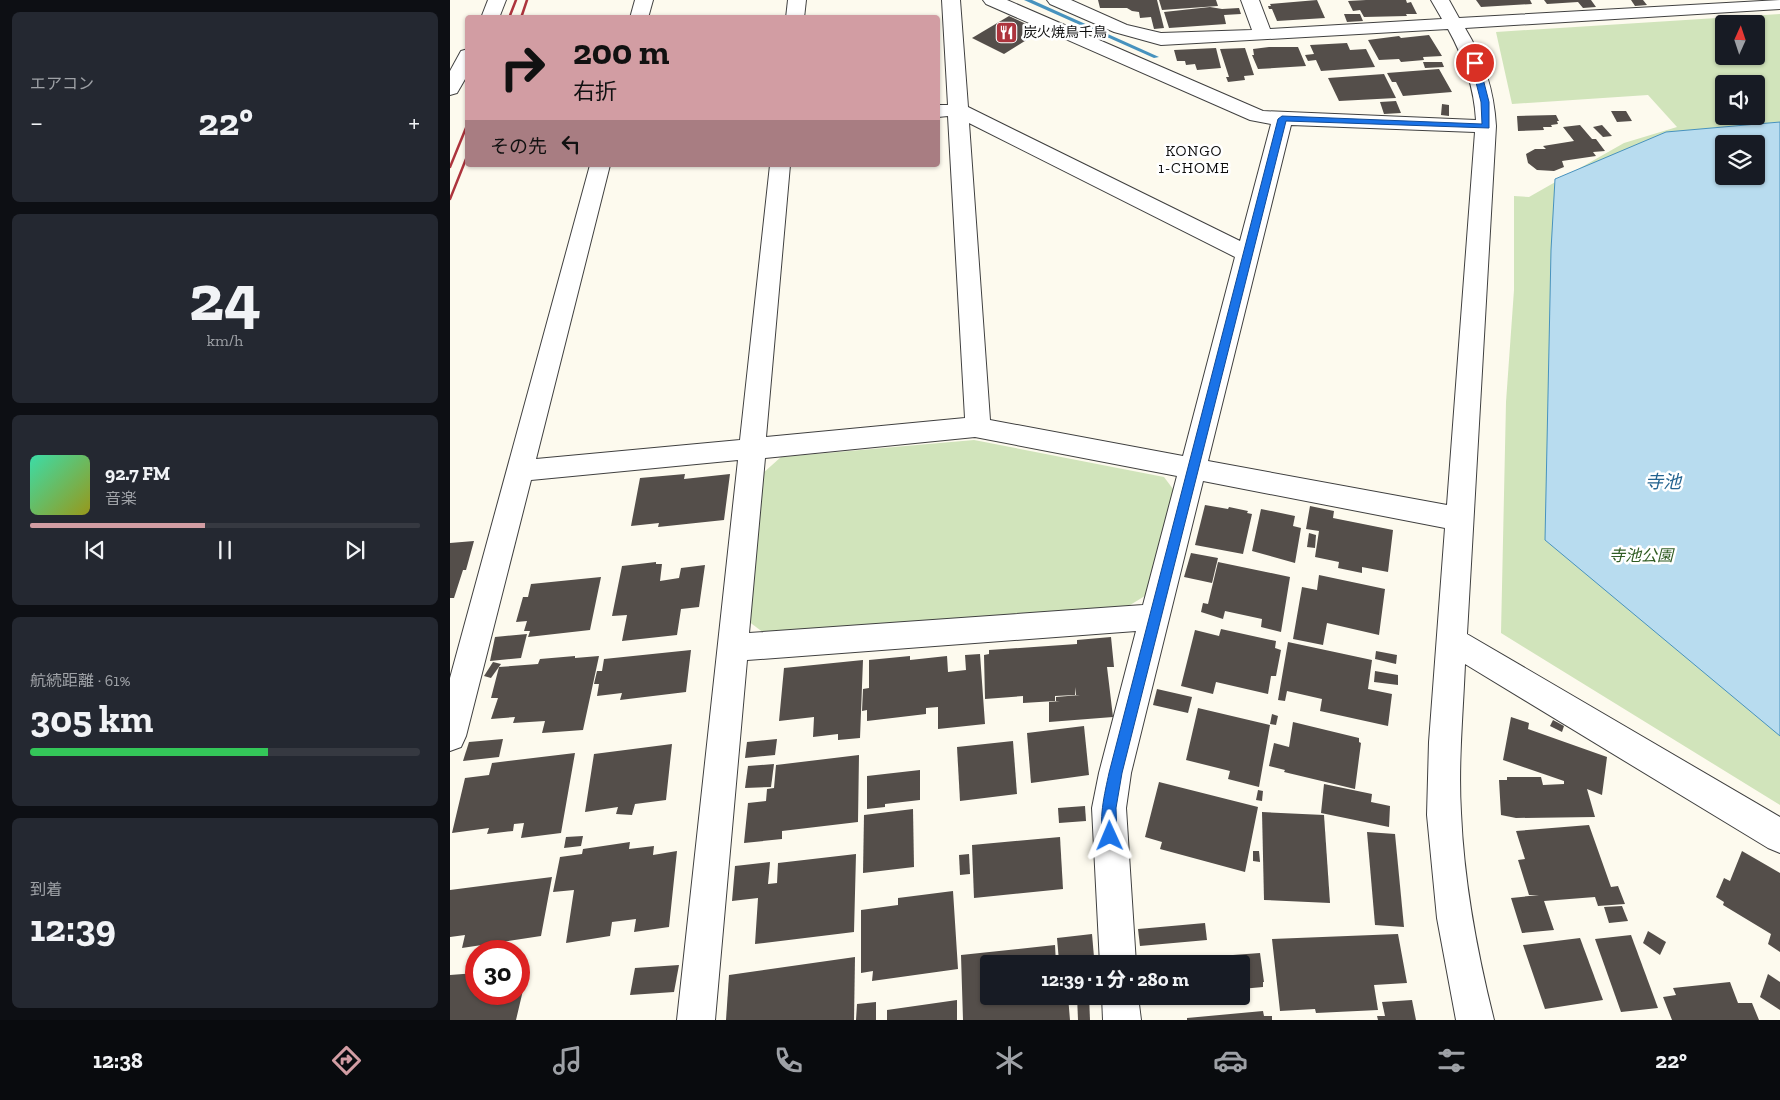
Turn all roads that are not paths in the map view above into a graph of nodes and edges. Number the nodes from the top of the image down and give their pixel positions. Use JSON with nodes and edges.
{"nodes":[{"id":1,"x":497,"y":0,"type":"edge"},
{"id":2,"x":644,"y":0,"type":"edge"},
{"id":3,"x":796,"y":0,"type":"edge"},
{"id":4,"x":951,"y":0,"type":"edge"},
{"id":5,"x":1056,"y":0,"type":"edge"},
{"id":6,"x":1250,"y":0,"type":"edge"},
{"id":7,"x":1440,"y":0,"type":"edge"},
{"id":8,"x":1006,"y":2,"type":"edge"},
{"id":9,"x":1780,"y":4,"type":"edge"},
{"id":10,"x":491,"y":15,"type":"edge"},
{"id":11,"x":640,"y":15,"type":"edge"},
{"id":12,"x":795,"y":15,"type":"edge"},
{"id":13,"x":1454,"y":23,"type":"junction"},
{"id":14,"x":1263,"y":35,"type":"junction"},
{"id":15,"x":465,"y":61,"type":"edge"},
{"id":16,"x":450,"y":89,"type":"edge"},
{"id":17,"x":948,"y":111,"type":"edge"},
{"id":18,"x":1282,"y":119,"type":"junction"},
{"id":19,"x":1486,"y":126,"type":"junction"},
{"id":20,"x":599,"y":167,"type":"edge"},
{"id":21,"x":780,"y":167,"type":"edge"},
{"id":22,"x":1248,"y":254,"type":"junction"},
{"id":23,"x":978,"y":428,"type":"junction"},
{"id":24,"x":751,"y":449,"type":"junction"},
{"id":25,"x":1193,"y":468,"type":"junction"},
{"id":26,"x":520,"y":471,"type":"junction"},
{"id":27,"x":1459,"y":519,"type":"junction"},
{"id":28,"x":1156,"y":617,"type":"junction"},
{"id":29,"x":1451,"y":640,"type":"junction"},
{"id":30,"x":732,"y":648,"type":"junction"},
{"id":31,"x":450,"y":736,"type":"edge"},
{"id":32,"x":1780,"y":836,"type":"edge"},
{"id":33,"x":1117,"y":955,"type":"edge"},
{"id":34,"x":1121,"y":1005,"type":"edge"},
{"id":35,"x":696,"y":1020,"type":"edge"},
{"id":36,"x":1122,"y":1020,"type":"edge"},
{"id":37,"x":1475,"y":1020,"type":"edge"}],
"edges":[{"from":1,"to":10,"type":"street"},
{"from":2,"to":11,"type":"street"},
{"from":3,"to":12,"type":"street"},
{"from":4,"to":17,"type":"street"},
{"from":5,"to":14,"type":"street"},
{"from":6,"to":14,"type":"street"},
{"from":7,"to":13,"type":"street"},
{"from":8,"to":18,"type":"street"},
{"from":9,"to":13,"type":"street"},
{"from":13,"to":14,"type":"street"},
{"from":13,"to":19,"type":"street"},
{"from":15,"to":16,"type":"street"},
{"from":17,"to":22,"type":"street"},
{"from":17,"to":23,"type":"street"},
{"from":18,"to":19,"type":"street"},
{"from":18,"to":22,"type":"street"},
{"from":19,"to":27,"type":"street"},
{"from":20,"to":26,"type":"street"},
{"from":21,"to":24,"type":"street"},
{"from":22,"to":25,"type":"street"},
{"from":23,"to":24,"type":"street"},
{"from":23,"to":25,"type":"street"},
{"from":24,"to":26,"type":"street"},
{"from":24,"to":30,"type":"street"},
{"from":25,"to":27,"type":"street"},
{"from":25,"to":28,"type":"street"},
{"from":26,"to":31,"type":"street"},
{"from":27,"to":29,"type":"street"},
{"from":28,"to":30,"type":"street"},
{"from":28,"to":33,"type":"street"},
{"from":29,"to":32,"type":"street"},
{"from":29,"to":37,"type":"street"},
{"from":30,"to":35,"type":"street"},
{"from":34,"to":36,"type":"street"}]}
